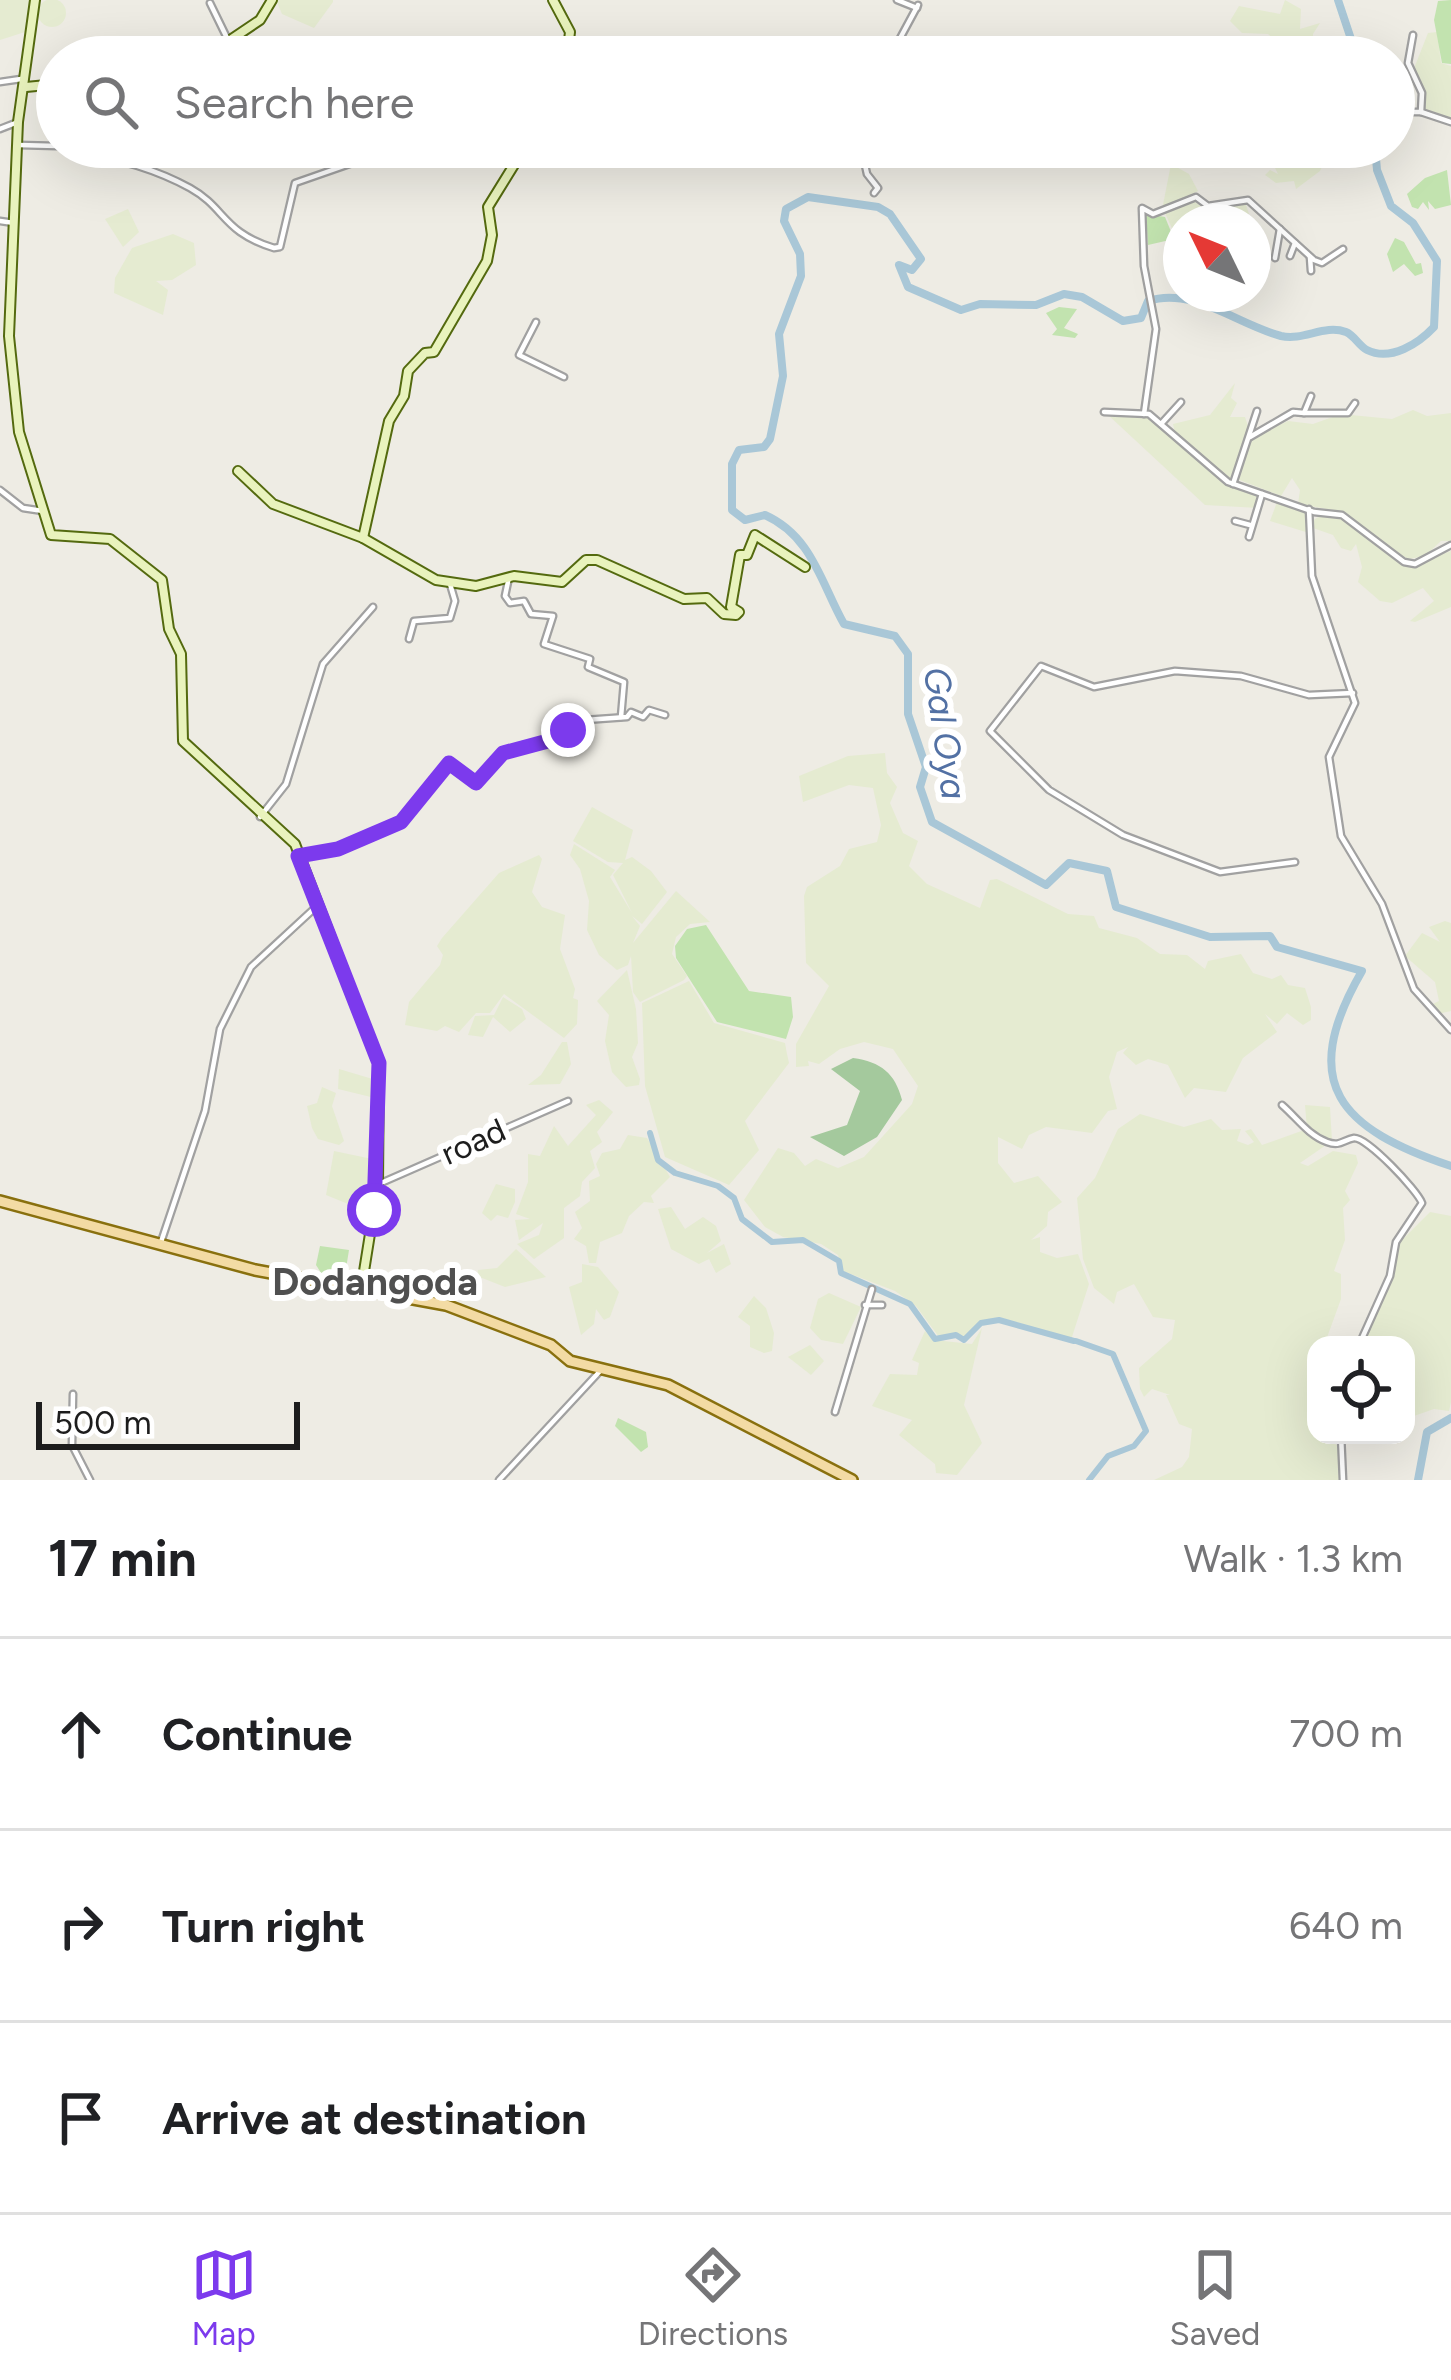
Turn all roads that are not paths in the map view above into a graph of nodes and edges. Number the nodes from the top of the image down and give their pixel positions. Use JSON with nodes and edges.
{"nodes":[{"id":1,"x":34,"y":0,"type":"edge"},
{"id":2,"x":272,"y":0,"type":"edge"},
{"id":3,"x":553,"y":0,"type":"edge"},
{"id":4,"x":897,"y":0,"type":"edge"},
{"id":5,"x":210,"y":3,"type":"dead end"},
{"id":6,"x":228,"y":36,"type":"edge"},
{"id":7,"x":235,"y":36,"type":"edge"},
{"id":8,"x":570,"y":36,"type":"edge"},
{"id":9,"x":902,"y":36,"type":"edge"},
{"id":10,"x":1415,"y":78,"type":"edge"},
{"id":11,"x":0,"y":82,"type":"edge"},
{"id":12,"x":26,"y":84,"type":"junction"},
{"id":13,"x":36,"y":84,"type":"edge"},
{"id":14,"x":1415,"y":111,"type":"edge"},
{"id":15,"x":1421,"y":112,"type":"junction"},
{"id":16,"x":18,"y":122,"type":"junction"},
{"id":17,"x":1451,"y":122,"type":"edge"},
{"id":18,"x":0,"y":129,"type":"edge"},
{"id":19,"x":19,"y":145,"type":"junction"},
{"id":20,"x":36,"y":146,"type":"edge"},
{"id":21,"x":152,"y":168,"type":"edge"},
{"id":22,"x":338,"y":168,"type":"edge"},
{"id":23,"x":512,"y":168,"type":"edge"},
{"id":24,"x":866,"y":168,"type":"edge"},
{"id":25,"x":874,"y":194,"type":"dead end"},
{"id":26,"x":0,"y":221,"type":"edge"},
{"id":27,"x":14,"y":223,"type":"junction"},
{"id":28,"x":1280,"y":229,"type":"junction"},
{"id":29,"x":1295,"y":243,"type":"junction"},
{"id":30,"x":1343,"y":249,"type":"dead end"},
{"id":31,"x":1290,"y":256,"type":"dead end"},
{"id":32,"x":1310,"y":257,"type":"junction"},
{"id":33,"x":1275,"y":258,"type":"dead end"},
{"id":34,"x":1311,"y":271,"type":"dead end"},
{"id":35,"x":536,"y":322,"type":"dead end"},
{"id":36,"x":5,"y":346,"type":"edge"},
{"id":37,"x":564,"y":377,"type":"dead end"},
{"id":38,"x":1311,"y":396,"type":"dead end"},
{"id":39,"x":1181,"y":402,"type":"dead end"},
{"id":40,"x":1355,"y":403,"type":"dead end"},
{"id":41,"x":1257,"y":411,"type":"dead end"},
{"id":42,"x":1104,"y":412,"type":"dead end"},
{"id":43,"x":1304,"y":412,"type":"junction"},
{"id":44,"x":1144,"y":414,"type":"junction"},
{"id":45,"x":1161,"y":424,"type":"junction"},
{"id":46,"x":1250,"y":436,"type":"junction"},
{"id":47,"x":238,"y":471,"type":"dead end"},
{"id":48,"x":1233,"y":484,"type":"junction"},
{"id":49,"x":0,"y":490,"type":"edge"},
{"id":50,"x":1262,"y":494,"type":"junction"},
{"id":51,"x":1309,"y":509,"type":"junction"},
{"id":52,"x":43,"y":511,"type":"junction"},
{"id":53,"x":1235,"y":521,"type":"dead end"},
{"id":54,"x":1250,"y":525,"type":"junction"},
{"id":55,"x":1249,"y":537,"type":"dead end"},
{"id":56,"x":363,"y":538,"type":"junction"},
{"id":57,"x":1451,"y":545,"type":"edge"},
{"id":58,"x":805,"y":567,"type":"dead end"},
{"id":59,"x":509,"y":578,"type":"junction"},
{"id":60,"x":451,"y":584,"type":"junction"},
{"id":61,"x":373,"y":607,"type":"dead end"},
{"id":62,"x":409,"y":639,"type":"dead end"},
{"id":63,"x":1353,"y":693,"type":"junction"},
{"id":64,"x":665,"y":715,"type":"dead end"},
{"id":65,"x":621,"y":717,"type":"junction"},
{"id":66,"x":260,"y":817,"type":"junction"},
{"id":67,"x":298,"y":856,"type":"junction"},
{"id":68,"x":1295,"y":862,"type":"dead end"},
{"id":69,"x":317,"y":906,"type":"junction"},
{"id":70,"x":1451,"y":1030,"type":"edge"},
{"id":71,"x":568,"y":1101,"type":"dead end"},
{"id":72,"x":1282,"y":1106,"type":"dead end"},
{"id":73,"x":379,"y":1184,"type":"junction"},
{"id":74,"x":0,"y":1201,"type":"edge"},
{"id":75,"x":161,"y":1242,"type":"junction"},
{"id":76,"x":872,"y":1289,"type":"dead end"},
{"id":77,"x":361,"y":1290,"type":"junction"},
{"id":78,"x":865,"y":1305,"type":"junction"},
{"id":79,"x":882,"y":1305,"type":"dead end"},
{"id":80,"x":1363,"y":1336,"type":"edge"},
{"id":81,"x":603,"y":1367,"type":"junction"},
{"id":82,"x":73,"y":1394,"type":"dead end"},
{"id":83,"x":835,"y":1412,"type":"dead end"},
{"id":84,"x":1342,"y":1444,"type":"edge"},
{"id":85,"x":90,"y":1480,"type":"edge"},
{"id":86,"x":499,"y":1480,"type":"edge"},
{"id":87,"x":852,"y":1480,"type":"edge"},
{"id":88,"x":1343,"y":1480,"type":"edge"}],
"edges":[{"from":1,"to":12,"type":"main road"},
{"from":2,"to":7,"type":"main road"},
{"from":3,"to":8,"type":"main road"},
{"from":4,"to":9,"type":"street"},
{"from":5,"to":6,"type":"street"},
{"from":10,"to":15,"type":"street"},
{"from":11,"to":12,"type":"street"},
{"from":12,"to":13,"type":"main road"},
{"from":12,"to":16,"type":"main road"},
{"from":14,"to":15,"type":"street"},
{"from":15,"to":17,"type":"street"},
{"from":16,"to":18,"type":"street"},
{"from":16,"to":19,"type":"main road"},
{"from":19,"to":20,"type":"street"},
{"from":19,"to":27,"type":"main road"},
{"from":21,"to":22,"type":"street"},
{"from":23,"to":56,"type":"main road"},
{"from":24,"to":25,"type":"street"},
{"from":26,"to":27,"type":"street"},
{"from":27,"to":36,"type":"main road"},
{"from":28,"to":29,"type":"street"},
{"from":28,"to":33,"type":"street"},
{"from":28,"to":44,"type":"street"},
{"from":29,"to":31,"type":"street"},
{"from":29,"to":32,"type":"street"},
{"from":30,"to":32,"type":"street"},
{"from":32,"to":34,"type":"street"},
{"from":35,"to":37,"type":"street"},
{"from":36,"to":52,"type":"main road"},
{"from":38,"to":43,"type":"street"},
{"from":39,"to":45,"type":"street"},
{"from":40,"to":43,"type":"street"},
{"from":41,"to":46,"type":"street"},
{"from":42,"to":44,"type":"street"},
{"from":43,"to":46,"type":"street"},
{"from":44,"to":45,"type":"street"},
{"from":45,"to":48,"type":"street"},
{"from":46,"to":48,"type":"street"},
{"from":47,"to":56,"type":"main road"},
{"from":48,"to":50,"type":"street"},
{"from":49,"to":52,"type":"street"},
{"from":50,"to":51,"type":"street"},
{"from":50,"to":54,"type":"street"},
{"from":51,"to":57,"type":"street"},
{"from":51,"to":63,"type":"street"},
{"from":52,"to":66,"type":"main road"},
{"from":53,"to":54,"type":"street"},
{"from":54,"to":55,"type":"street"},
{"from":56,"to":60,"type":"main road"},
{"from":58,"to":59,"type":"main road"},
{"from":59,"to":60,"type":"main road"},
{"from":59,"to":65,"type":"street"},
{"from":60,"to":62,"type":"street"},
{"from":61,"to":66,"type":"street"},
{"from":63,"to":68,"type":"street"},
{"from":63,"to":70,"type":"street"},
{"from":64,"to":65,"type":"street"},
{"from":65,"to":67,"type":"street"},
{"from":66,"to":67,"type":"main road"},
{"from":67,"to":69,"type":"main road"},
{"from":69,"to":73,"type":"main road"},
{"from":69,"to":75,"type":"street"},
{"from":71,"to":73,"type":"street","name":"road"},
{"from":72,"to":80,"type":"street"},
{"from":73,"to":77,"type":"main road"},
{"from":74,"to":75,"type":"main road"},
{"from":75,"to":77,"type":"main road"},
{"from":76,"to":78,"type":"street"},
{"from":77,"to":81,"type":"main road"},
{"from":78,"to":79,"type":"street"},
{"from":78,"to":83,"type":"street"},
{"from":81,"to":86,"type":"street"},
{"from":81,"to":87,"type":"main road"},
{"from":82,"to":85,"type":"street"},
{"from":84,"to":88,"type":"street"}]}
